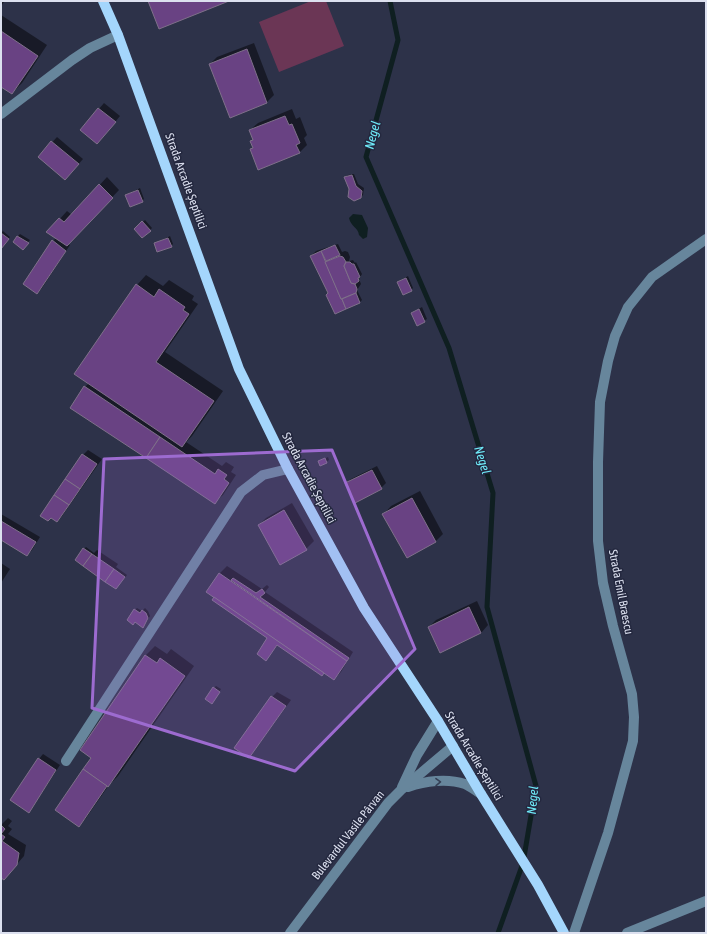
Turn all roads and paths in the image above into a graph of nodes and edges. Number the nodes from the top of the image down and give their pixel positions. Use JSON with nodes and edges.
{"nodes":[{"id":1,"x":103,"y":1,"type":"edge"},
{"id":2,"x":118,"y":35,"type":"junction"},
{"id":3,"x":1,"y":114,"type":"edge"},
{"id":4,"x":706,"y":239,"type":"edge"},
{"id":5,"x":288,"y":468,"type":"junction"},
{"id":6,"x":438,"y":721,"type":"junction"},
{"id":7,"x":453,"y":746,"type":"junction"},
{"id":8,"x":66,"y":761,"type":"dead end"},
{"id":9,"x":401,"y":790,"type":"junction"},
{"id":10,"x":481,"y":794,"type":"junction"},
{"id":11,"x":706,"y":901,"type":"edge"},
{"id":12,"x":290,"y":933,"type":"edge"},
{"id":13,"x":564,"y":933,"type":"edge"},
{"id":14,"x":574,"y":933,"type":"edge"},
{"id":15,"x":627,"y":933,"type":"edge"}],
"edges":[{"from":1,"to":2,"type":"main road","name":"Strada Arcadie Șeptilici"},
{"from":2,"to":3,"type":"street"},
{"from":2,"to":5,"type":"main road","name":"Strada Arcadie Șeptilici"},
{"from":4,"to":14,"type":"street","name":"Strada Emil Braescu"},
{"from":5,"to":6,"type":"main road","name":"Strada Arcadie Șeptilici"},
{"from":5,"to":8,"type":"street"},
{"from":6,"to":7,"type":"main road","name":"Strada Arcadie Șeptilici"},
{"from":6,"to":9,"type":"street"},
{"from":7,"to":9,"type":"street","name":"Bulevardul Vasile Pârvan"},
{"from":7,"to":10,"type":"main road","name":"Strada Arcadie Șeptilici"},
{"from":9,"to":10,"type":"street","one_way":true},
{"from":9,"to":12,"type":"street","name":"Bulevardul Vasile Pârvan"},
{"from":10,"to":13,"type":"main road","name":"Strada Arcadie Șeptilici"},
{"from":11,"to":15,"type":"street"}]}
